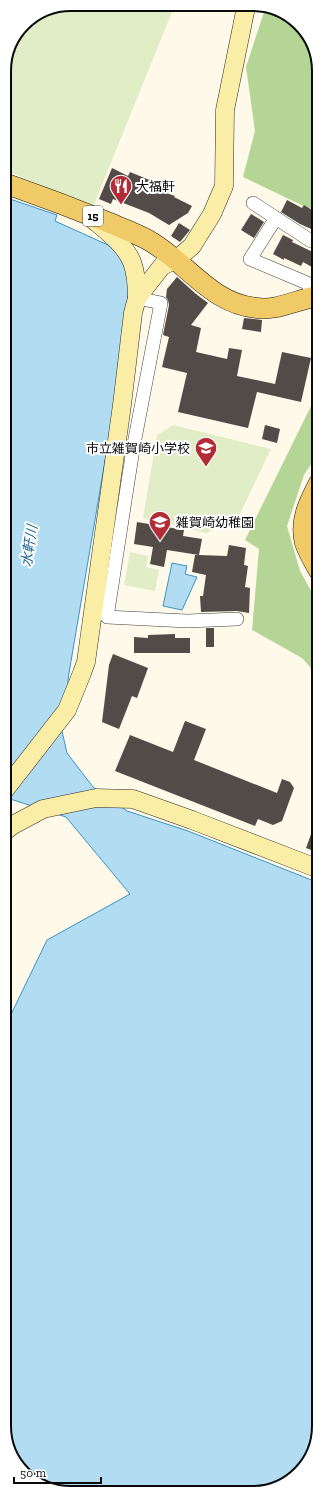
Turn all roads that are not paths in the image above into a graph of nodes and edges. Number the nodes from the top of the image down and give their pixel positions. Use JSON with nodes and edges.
{"nodes":[{"id":1,"x":245,"y":11,"type":"edge"},
{"id":2,"x":11,"y":186,"type":"edge"},
{"id":3,"x":254,"y":203,"type":"dead end"},
{"id":4,"x":84,"y":212,"type":"junction"},
{"id":5,"x":276,"y":218,"type":"junction"},
{"id":6,"x":311,"y":241,"type":"dead end"},
{"id":7,"x":177,"y":260,"type":"junction"},
{"id":8,"x":312,"y":290,"type":"edge"},
{"id":9,"x":312,"y":297,"type":"edge"},
{"id":10,"x":137,"y":298,"type":"junction"},
{"id":11,"x":122,"y":405,"type":"junction"},
{"id":12,"x":143,"y":409,"type":"junction"},
{"id":13,"x":312,"y":498,"type":"edge"},
{"id":14,"x":312,"y":557,"type":"edge"},
{"id":15,"x":237,"y":619,"type":"dead end"},
{"id":16,"x":11,"y":783,"type":"edge"},
{"id":17,"x":11,"y":828,"type":"edge"},
{"id":18,"x":312,"y":866,"type":"edge"}],
"edges":[{"from":1,"to":7,"type":"street"},
{"from":2,"to":4,"type":"main road","number":"15"},
{"from":3,"to":5,"type":"street"},
{"from":4,"to":7,"type":"main road","number":"15"},
{"from":4,"to":10,"type":"street"},
{"from":5,"to":6,"type":"street"},
{"from":5,"to":8,"type":"street"},
{"from":7,"to":9,"type":"main road","number":"15"},
{"from":7,"to":10,"type":"street"},
{"from":10,"to":11,"type":"street"},
{"from":10,"to":12,"type":"street"},
{"from":11,"to":12,"type":"street"},
{"from":11,"to":16,"type":"street"},
{"from":12,"to":15,"type":"street"},
{"from":13,"to":14,"type":"main road"},
{"from":17,"to":18,"type":"street"}]}
